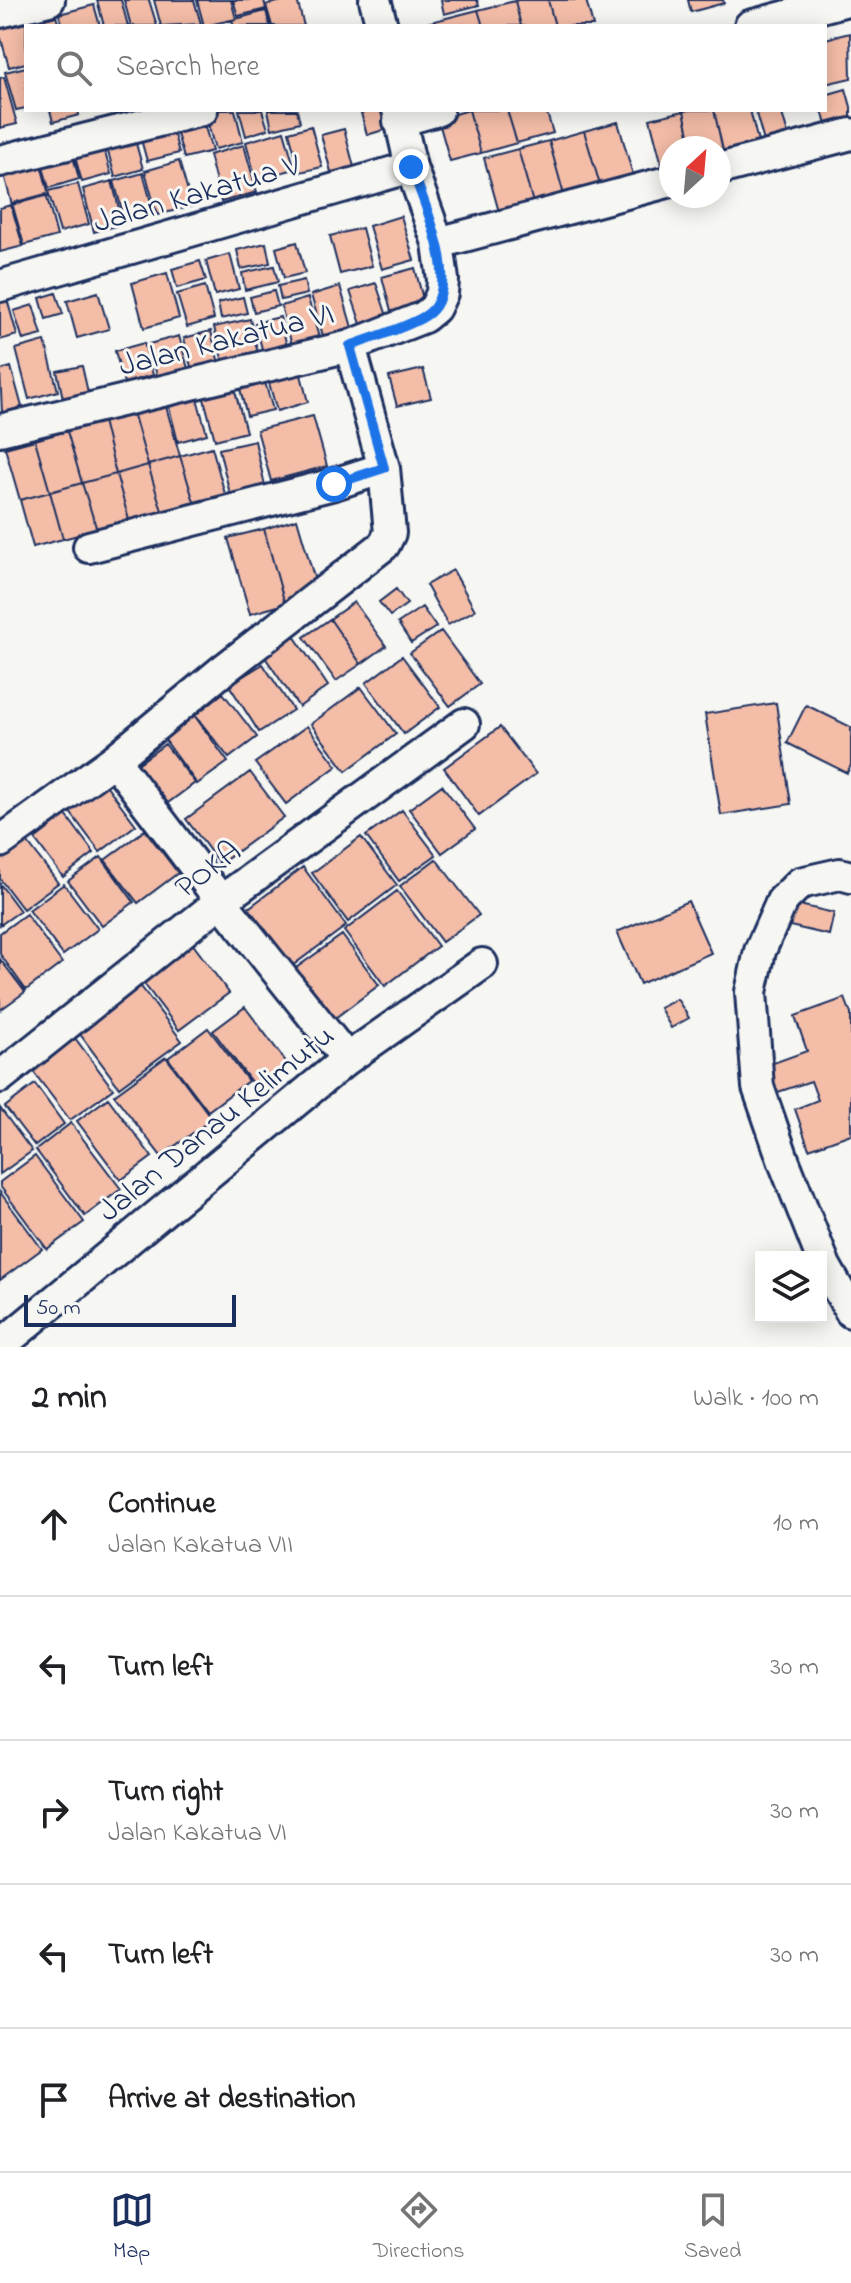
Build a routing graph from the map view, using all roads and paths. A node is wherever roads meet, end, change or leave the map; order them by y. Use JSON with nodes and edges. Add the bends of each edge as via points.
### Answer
{"nodes":[{"id":1,"x":49,"y":0,"type":"edge"},
{"id":2,"x":375,"y":0,"type":"edge"},
{"id":3,"x":847,"y":0,"type":"edge"},
{"id":4,"x":0,"y":12,"type":"edge"},
{"id":5,"x":381,"y":24,"type":"edge"},
{"id":6,"x":757,"y":24,"type":"edge"},
{"id":7,"x":194,"y":112,"type":"edge"},
{"id":8,"x":422,"y":112,"type":"edge"},
{"id":9,"x":398,"y":115,"type":"edge"},
{"id":10,"x":851,"y":134,"type":"edge"},
{"id":11,"x":0,"y":161,"type":"edge"},
{"id":12,"x":731,"y":166,"type":"edge"},
{"id":13,"x":411,"y":167,"type":"junction"},
{"id":14,"x":659,"y":184,"type":"edge"},
{"id":15,"x":438,"y":243,"type":"junction"},
{"id":16,"x":0,"y":286,"type":"edge"},
{"id":17,"x":350,"y":346,"type":"junction"},
{"id":18,"x":0,"y":430,"type":"edge"},
{"id":19,"x":384,"y":468,"type":"junction"},
{"id":20,"x":89,"y":547,"type":"dead end"},
{"id":21,"x":464,"y":724,"type":"dead end"},
{"id":22,"x":114,"y":760,"type":"junction"},
{"id":23,"x":0,"y":842,"type":"edge"},
{"id":24,"x":851,"y":877,"type":"edge"},
{"id":25,"x":221,"y":901,"type":"junction"},
{"id":26,"x":482,"y":964,"type":"dead end"},
{"id":27,"x":347,"y":1059,"type":"junction"},
{"id":28,"x":0,"y":1077,"type":"edge"},
{"id":29,"x":851,"y":1312,"type":"edge"},
{"id":30,"x":0,"y":1346,"type":"edge"}],
"edges":[{"from":1,"to":4,"type":"street"},
{"from":2,"to":5,"type":"street"},
{"from":3,"to":6,"type":"street"},
{"from":7,"to":11,"type":"street"},
{"from":8,"to":9,"type":"street"},
{"from":9,"to":13,"type":"street"},
{"from":10,"to":12,"type":"street"},
{"from":13,"to":15,"type":"street"},
{"from":13,"to":16,"type":"street","name":"Jalan Kakatua V"},
{"from":14,"to":15,"type":"street"},
{"from":15,"to":17,"type":"street","name":"Jalan Kakatua VI","via":[[443,280],[435,308]]},
{"from":17,"to":18,"type":"street","name":"Jalan Kakatua VI"},
{"from":17,"to":19,"type":"street"},
{"from":19,"to":20,"type":"street"},
{"from":19,"to":22,"type":"street","via":[[390,533],[384,545]]},
{"from":21,"to":25,"type":"street","name":"POKA"},
{"from":22,"to":23,"type":"street"},
{"from":22,"to":25,"type":"street"},
{"from":24,"to":29,"type":"street","via":[[840,874],[800,883],[782,901],[760,951],[751,992],[758,1087],[825,1266]]},
{"from":25,"to":27,"type":"street"},
{"from":25,"to":28,"type":"street","name":"POKA"},
{"from":26,"to":27,"type":"street","name":"Jalan Danau Kelimutu"},
{"from":27,"to":30,"type":"street","name":"Jalan Danau Kelimutu"}]}
